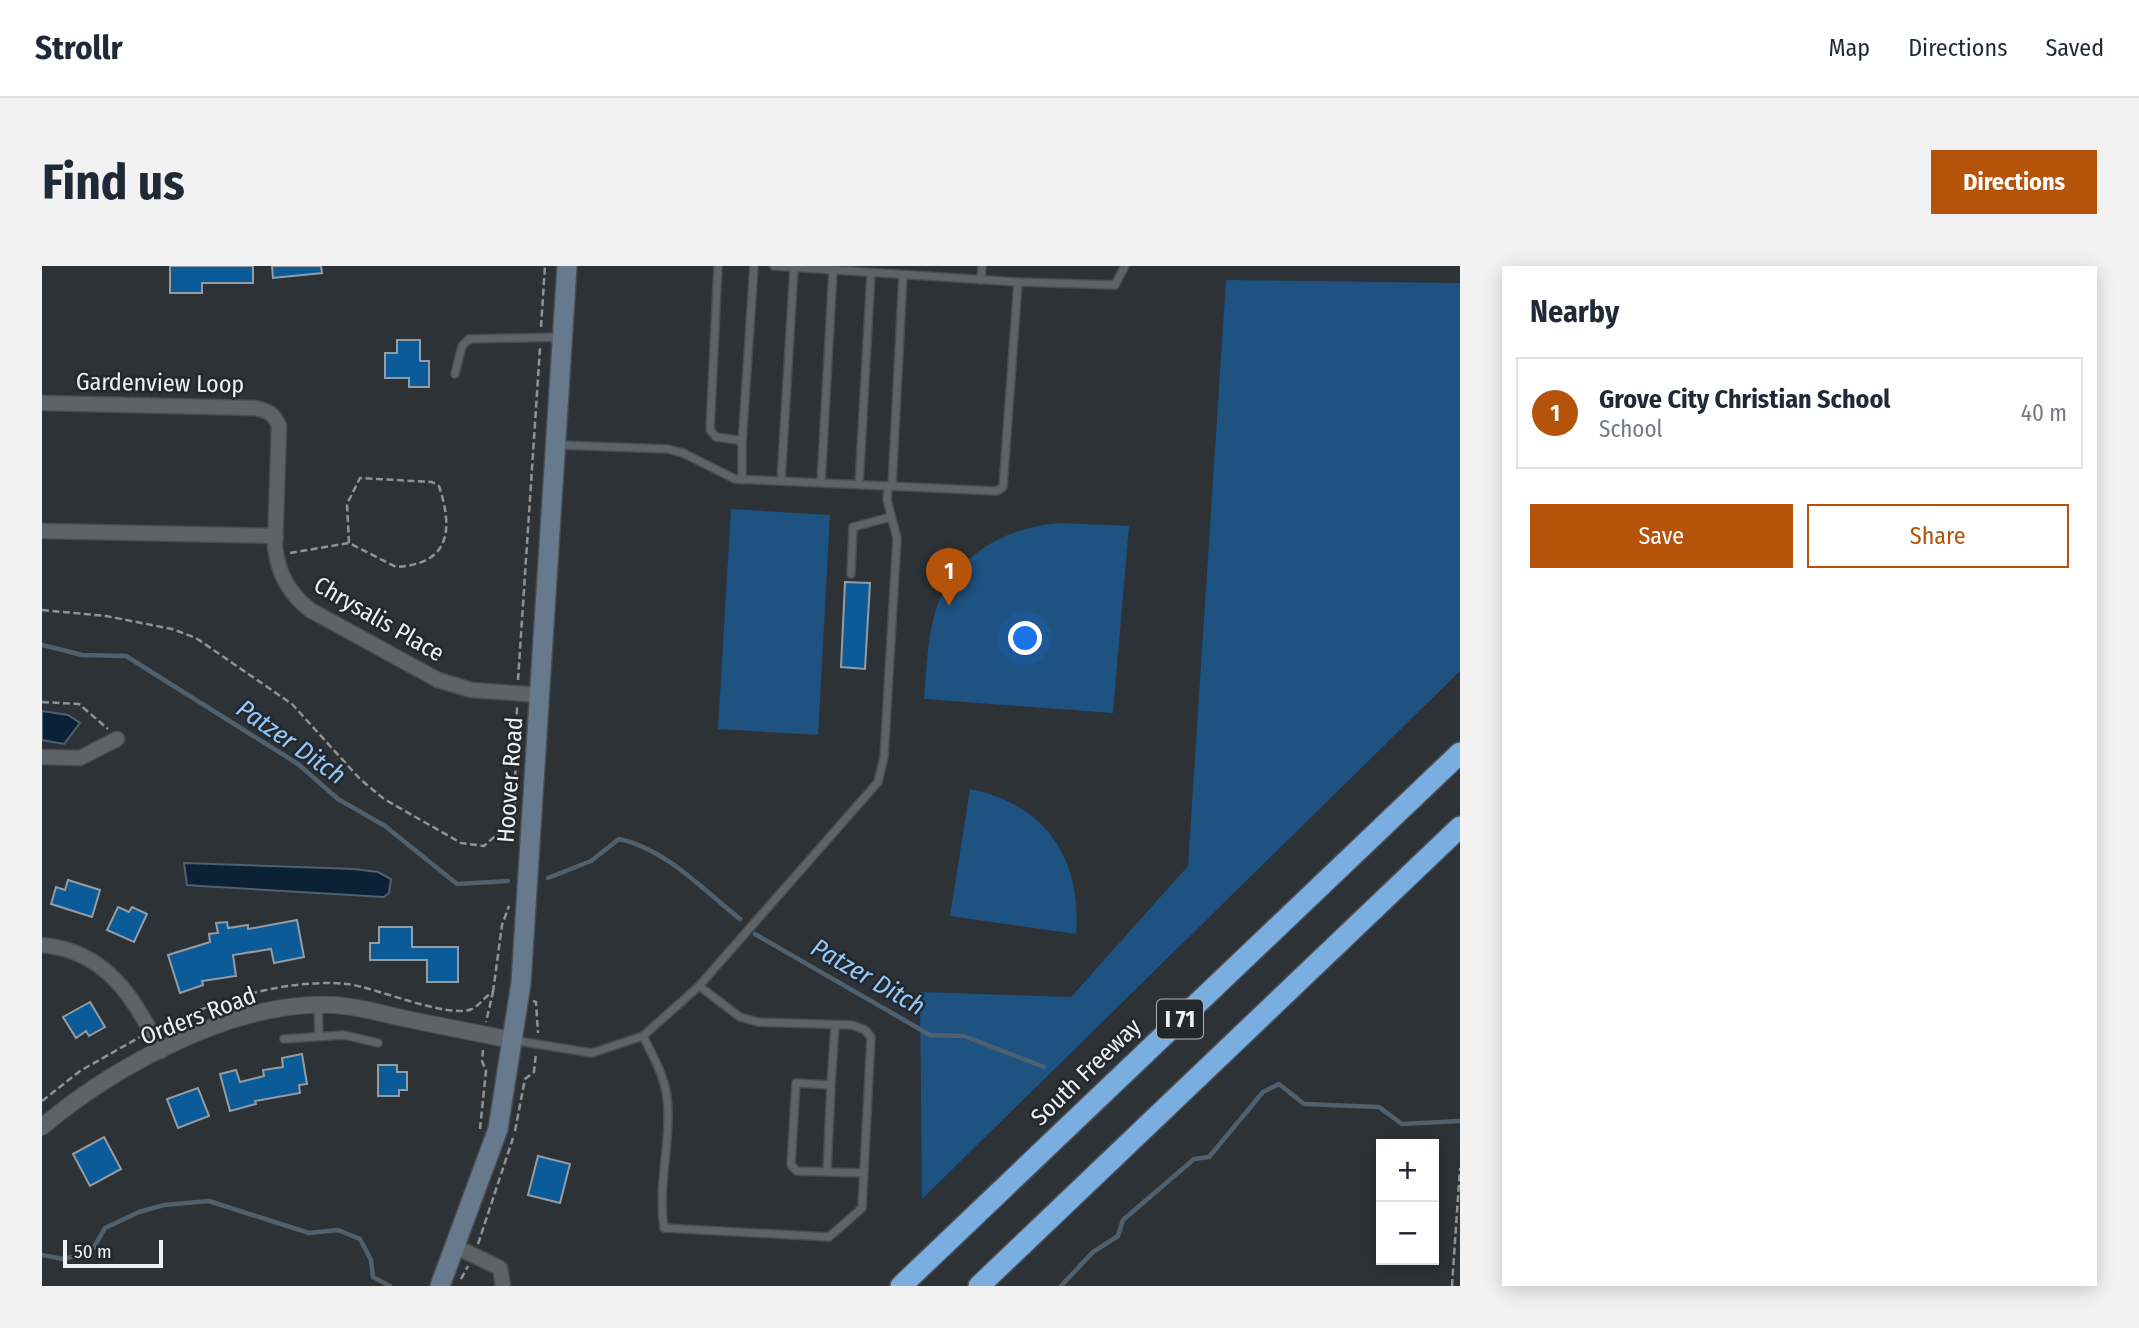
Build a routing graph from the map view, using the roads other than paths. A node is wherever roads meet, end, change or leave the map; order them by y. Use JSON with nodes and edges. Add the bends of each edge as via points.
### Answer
{"nodes":[{"id":1,"x":567,"y":266,"type":"edge"},
{"id":2,"x":718,"y":266,"type":"edge"},
{"id":3,"x":754,"y":266,"type":"edge"},
{"id":4,"x":774,"y":266,"type":"edge"},
{"id":5,"x":900,"y":266,"type":"edge"},
{"id":6,"x":939,"y":266,"type":"edge"},
{"id":7,"x":982,"y":266,"type":"edge"},
{"id":8,"x":1125,"y":266,"type":"edge"},
{"id":9,"x":794,"y":268,"type":"edge"},
{"id":10,"x":833,"y":271,"type":"junction"},
{"id":11,"x":869,"y":271,"type":"edge"},
{"id":12,"x":902,"y":275,"type":"junction"},
{"id":13,"x":939,"y":277,"type":"junction"},
{"id":14,"x":981,"y":280,"type":"junction"},
{"id":15,"x":1017,"y":282,"type":"junction"},
{"id":16,"x":563,"y":337,"type":"junction"},
{"id":17,"x":455,"y":374,"type":"dead end"},
{"id":18,"x":42,"y":403,"type":"edge"},
{"id":19,"x":275,"y":416,"type":"joint"},
{"id":20,"x":742,"y":444,"type":"junction"},
{"id":21,"x":556,"y":445,"type":"junction"},
{"id":22,"x":742,"y":480,"type":"junction"},
{"id":23,"x":781,"y":481,"type":"junction"},
{"id":24,"x":821,"y":483,"type":"junction"},
{"id":25,"x":859,"y":485,"type":"junction"},
{"id":26,"x":890,"y":486,"type":"junction"},
{"id":27,"x":891,"y":517,"type":"junction"},
{"id":28,"x":42,"y":531,"type":"edge"},
{"id":29,"x":276,"y":536,"type":"junction"},
{"id":30,"x":851,"y":574,"type":"dead end"},
{"id":31,"x":541,"y":695,"type":"junction"},
{"id":32,"x":117,"y":739,"type":"road end"},
{"id":33,"x":1460,"y":753,"type":"edge"},
{"id":34,"x":42,"y":757,"type":"edge"},
{"id":35,"x":1460,"y":827,"type":"edge"},
{"id":36,"x":42,"y":945,"type":"edge"},
{"id":37,"x":699,"y":986,"type":"junction"},
{"id":38,"x":318,"y":1005,"type":"junction"},
{"id":39,"x":835,"y":1025,"type":"junction"},
{"id":40,"x":320,"y":1034,"type":"junction"},
{"id":41,"x":643,"y":1036,"type":"junction"},
{"id":42,"x":284,"y":1039,"type":"dead end"},
{"id":43,"x":512,"y":1040,"type":"junction"},
{"id":44,"x":378,"y":1043,"type":"dead end"},
{"id":45,"x":161,"y":1051,"type":"junction"},
{"id":46,"x":831,"y":1085,"type":"junction"},
{"id":47,"x":42,"y":1128,"type":"edge"},
{"id":48,"x":827,"y":1172,"type":"junction"},
{"id":49,"x":863,"y":1173,"type":"junction"},
{"id":50,"x":456,"y":1247,"type":"junction"},
{"id":51,"x":440,"y":1286,"type":"edge"},
{"id":52,"x":503,"y":1286,"type":"edge"},
{"id":53,"x":901,"y":1286,"type":"edge"},
{"id":54,"x":979,"y":1286,"type":"edge"}],
"edges":[{"from":1,"to":16,"type":"main road","name":"Hoover Road"},
{"from":2,"to":20,"type":"lane","via":[[710,430],[716,437]]},
{"from":3,"to":20,"type":"lane"},
{"from":4,"to":9,"type":"lane"},
{"from":5,"to":12,"type":"lane"},
{"from":6,"to":13,"type":"lane"},
{"from":7,"to":14,"type":"lane"},
{"from":8,"to":15,"type":"lane","via":[[1115,285]]},
{"from":9,"to":10,"type":"lane"},
{"from":9,"to":23,"type":"lane"},
{"from":10,"to":11,"type":"lane"},
{"from":10,"to":24,"type":"lane"},
{"from":11,"to":12,"type":"lane"},
{"from":11,"to":25,"type":"lane"},
{"from":12,"to":13,"type":"lane"},
{"from":12,"to":26,"type":"lane"},
{"from":13,"to":14,"type":"lane"},
{"from":14,"to":15,"type":"lane"},
{"from":15,"to":26,"type":"lane","via":[[1003,487],[998,491]]},
{"from":16,"to":17,"type":"lane","via":[[468,339]]},
{"from":16,"to":21,"type":"main road","name":"Hoover Road"},
{"from":18,"to":19,"type":"street","name":"Gardenview Loop","via":[[255,408]]},
{"from":19,"to":29,"type":"street","name":"Chrysalis Place","via":[[279,438]]},
{"from":20,"to":22,"type":"lane"},
{"from":21,"to":22,"type":"lane","via":[[668,449]]},
{"from":21,"to":31,"type":"main road","name":"Hoover Road"},
{"from":22,"to":23,"type":"lane"},
{"from":23,"to":24,"type":"lane"},
{"from":24,"to":25,"type":"lane"},
{"from":25,"to":26,"type":"lane"},
{"from":26,"to":27,"type":"lane"},
{"from":27,"to":30,"type":"lane","via":[[853,527]]},
{"from":27,"to":37,"type":"lane","via":[[897,538],[884,757],[878,782]]},
{"from":28,"to":29,"type":"street"},
{"from":29,"to":31,"type":"street","name":"Chrysalis Place","via":[[285,583],[310,610],[438,680],[471,690]]},
{"from":31,"to":43,"type":"main road","name":"Hoover Road","via":[[521,983]]},
{"from":32,"to":34,"type":"street","via":[[80,758]]},
{"from":33,"to":53,"type":"highway","name":"South Freeway","number":"I 71"},
{"from":35,"to":54,"type":"highway","number":"I 71"},
{"from":36,"to":45,"type":"street","via":[[80,954],[114,975]]},
{"from":37,"to":39,"type":"lane","via":[[740,1017]]},
{"from":37,"to":41,"type":"lane"},
{"from":38,"to":40,"type":"lane"},
{"from":38,"to":43,"type":"street","name":"Orders Road"},
{"from":38,"to":45,"type":"street","name":"Orders Road","via":[[233,1022]]},
{"from":39,"to":46,"type":"lane"},
{"from":39,"to":49,"type":"lane","via":[[864,1030],[871,1037]]},
{"from":40,"to":42,"type":"lane"},
{"from":40,"to":44,"type":"lane"},
{"from":41,"to":43,"type":"lane","via":[[592,1053]]},
{"from":41,"to":49,"type":"lane","via":[[663,1077],[667,1099],[664,1228],[829,1237],[862,1208]]},
{"from":43,"to":50,"type":"main road","name":"Hoover Road","via":[[498,1129]]},
{"from":45,"to":47,"type":"street","name":"Orders Road","via":[[79,1098]]},
{"from":46,"to":48,"type":"lane"},
{"from":46,"to":48,"type":"lane","via":[[796,1083],[791,1165],[797,1171]]},
{"from":48,"to":49,"type":"lane"},
{"from":50,"to":51,"type":"main road","name":"Hoover Road"},
{"from":50,"to":52,"type":"street","via":[[500,1268]]}]}
